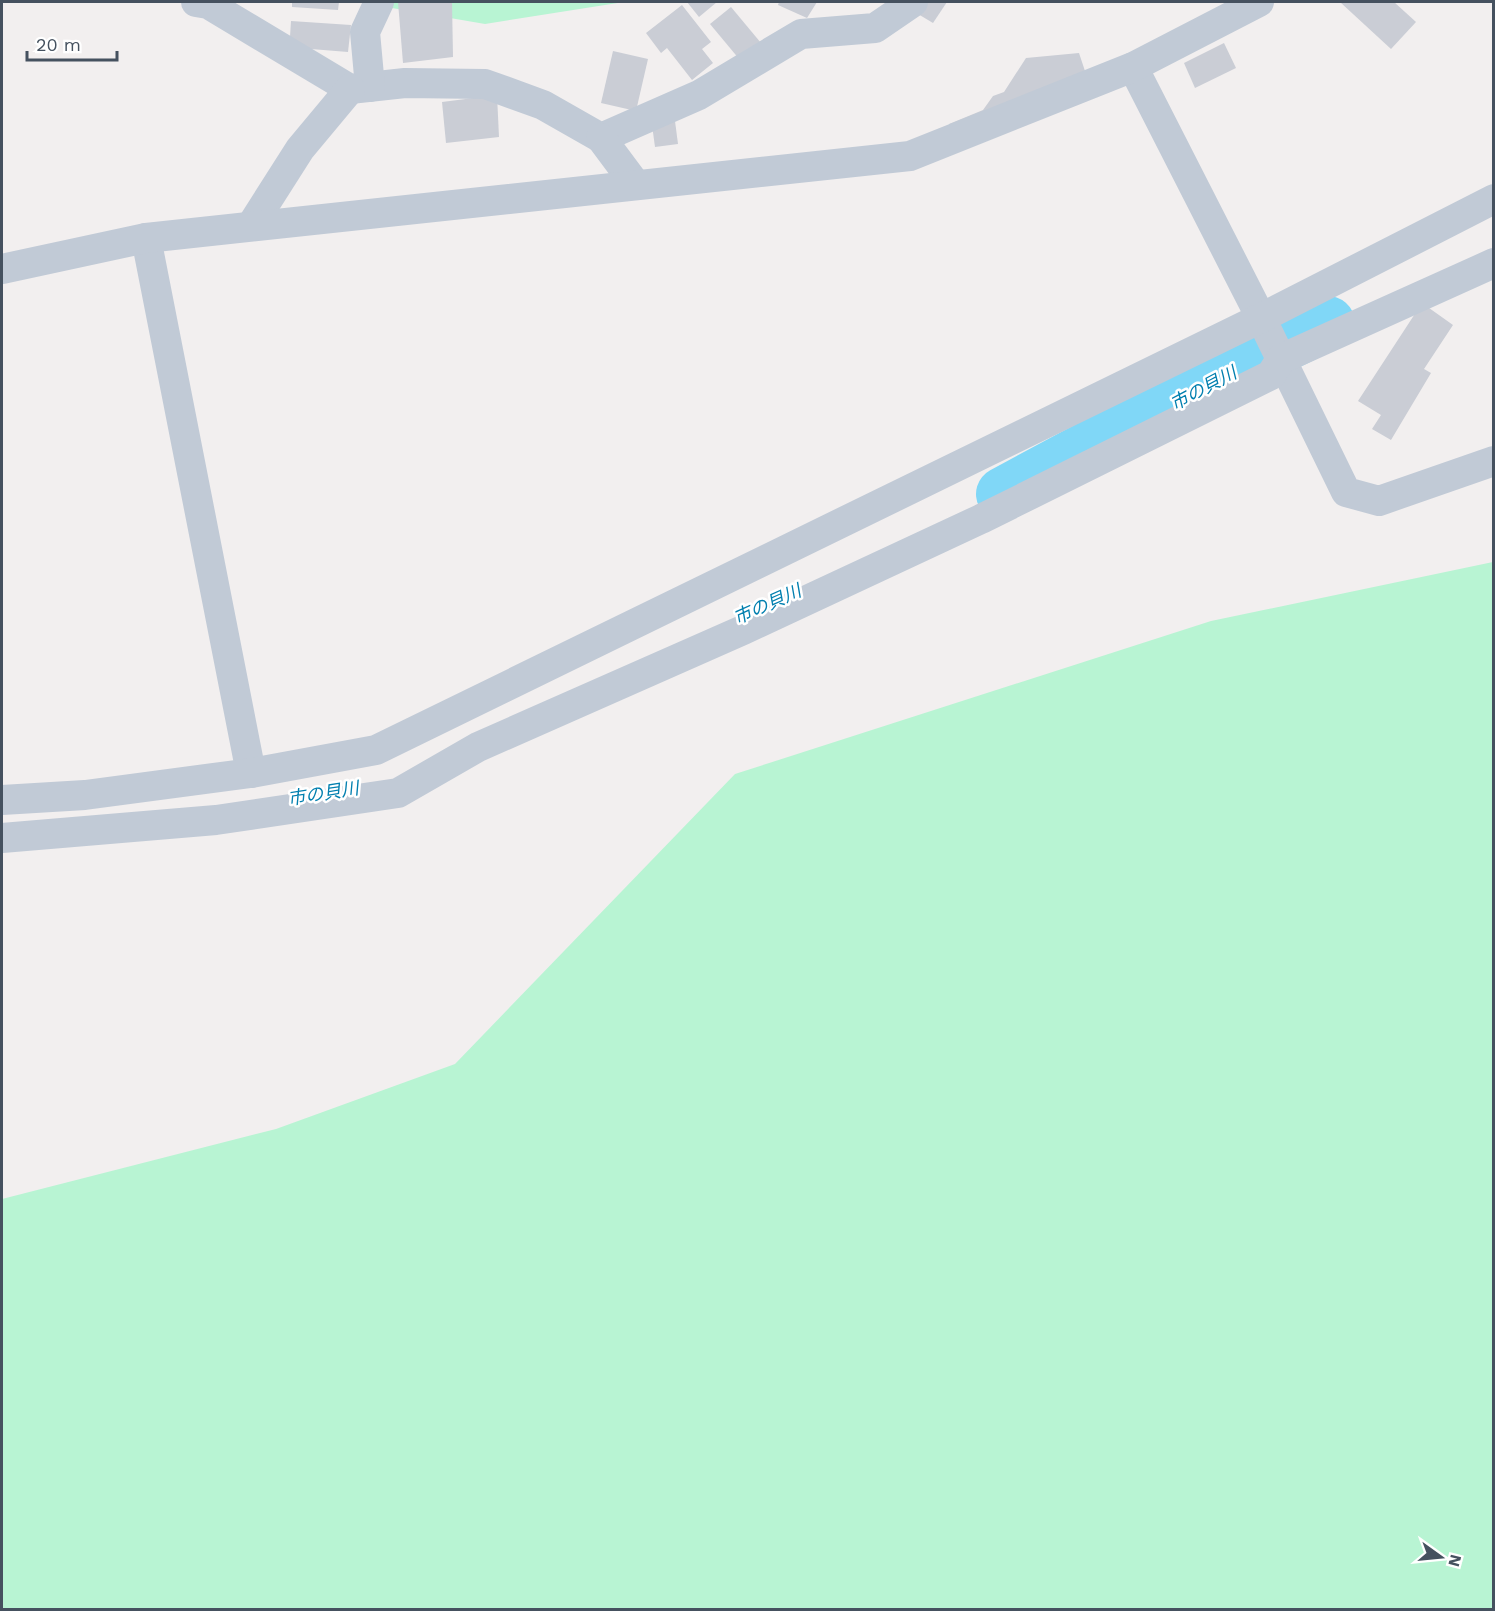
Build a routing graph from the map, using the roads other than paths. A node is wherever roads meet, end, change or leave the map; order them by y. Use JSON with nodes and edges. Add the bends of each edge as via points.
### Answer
{"nodes":[{"id":1,"x":205,"y":2,"type":"edge"},
{"id":2,"x":379,"y":2,"type":"edge"},
{"id":3,"x":913,"y":2,"type":"edge"},
{"id":4,"x":1258,"y":2,"type":"edge"},
{"id":5,"x":864,"y":7,"type":"dead end"},
{"id":6,"x":801,"y":34,"type":"junction"},
{"id":7,"x":1133,"y":67,"type":"junction"},
{"id":8,"x":360,"y":88,"type":"junction"},
{"id":9,"x":602,"y":138,"type":"junction"},
{"id":10,"x":636,"y":185,"type":"junction"},
{"id":11,"x":1494,"y":199,"type":"edge"},
{"id":12,"x":251,"y":226,"type":"junction"},
{"id":13,"x":146,"y":237,"type":"junction"},
{"id":14,"x":1494,"y":263,"type":"edge"},
{"id":15,"x":2,"y":269,"type":"edge"},
{"id":16,"x":1261,"y":318,"type":"junction"},
{"id":17,"x":1281,"y":359,"type":"junction"},
{"id":18,"x":1494,"y":461,"type":"edge"},
{"id":19,"x":251,"y":773,"type":"junction"},
{"id":20,"x":2,"y":800,"type":"edge"},
{"id":21,"x":2,"y":838,"type":"edge"}],
"edges":[{"from":1,"to":8,"type":"street"},
{"from":2,"to":8,"type":"street","via":[[365,32]]},
{"from":3,"to":6,"type":"street","via":[[874,28]]},
{"from":4,"to":7,"type":"street"},
{"from":5,"to":6,"type":"street","via":[[834,15]]},
{"from":6,"to":9,"type":"street","via":[[699,94]]},
{"from":7,"to":10,"type":"street","via":[[910,156]]},
{"from":7,"to":16,"type":"street"},
{"from":8,"to":9,"type":"street","via":[[405,83],[485,84],[543,105]]},
{"from":8,"to":12,"type":"street","via":[[300,149]]},
{"from":9,"to":10,"type":"street"},
{"from":10,"to":12,"type":"street"},
{"from":11,"to":16,"type":"street"},
{"from":12,"to":13,"type":"street"},
{"from":13,"to":15,"type":"street"},
{"from":13,"to":19,"type":"street"},
{"from":14,"to":17,"type":"street"},
{"from":16,"to":17,"type":"street"},
{"from":16,"to":19,"type":"street","via":[[376,750]]},
{"from":17,"to":18,"type":"street","via":[[1346,492],[1379,501]]},
{"from":17,"to":21,"type":"street","via":[[1271,375],[981,519],[478,747],[398,793],[216,820]]},
{"from":19,"to":20,"type":"street","via":[[85,795]]}]}
